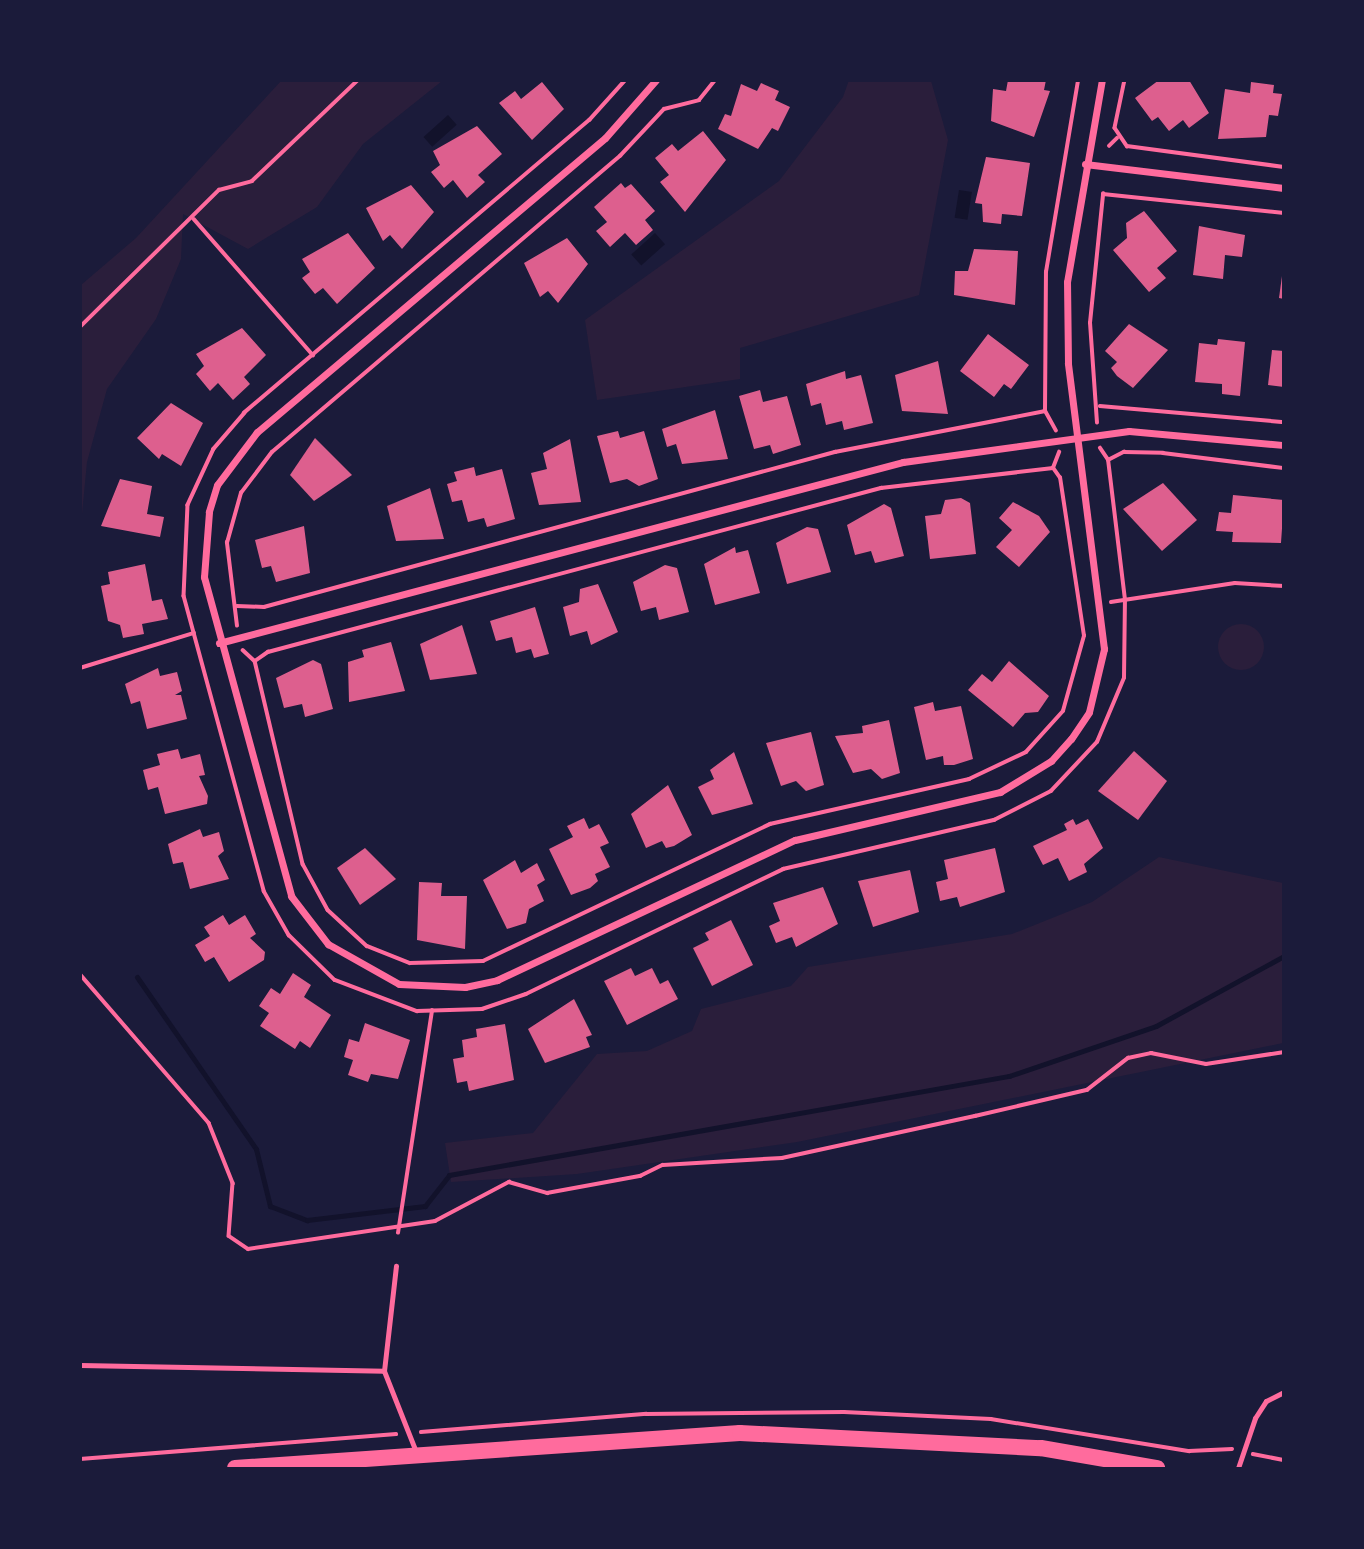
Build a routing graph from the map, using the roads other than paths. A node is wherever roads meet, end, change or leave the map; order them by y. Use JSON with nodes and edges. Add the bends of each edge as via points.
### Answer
{"nodes":[{"id":1,"x":656,"y":80,"type":"edge"},
{"id":2,"x":1102,"y":80,"type":"edge"},
{"id":3,"x":1086,"y":164,"type":"junction"},
{"id":4,"x":1283,"y":188,"type":"edge"},
{"id":5,"x":1075,"y":436,"type":"junction"},
{"id":6,"x":1283,"y":445,"type":"edge"},
{"id":7,"x":219,"y":643,"type":"junction"},
{"id":8,"x":396,"y":1266,"type":"dead end"},
{"id":9,"x":80,"y":1365,"type":"edge"},
{"id":10,"x":384,"y":1371,"type":"junction"},
{"id":11,"x":1283,"y":1392,"type":"edge"},
{"id":12,"x":417,"y":1454,"type":"junction"},
{"id":13,"x":235,"y":1468,"type":"edge"},
{"id":14,"x":1157,"y":1468,"type":"edge"},
{"id":15,"x":1238,"y":1468,"type":"edge"}],
"edges":[{"from":1,"to":7,"type":"street","via":[[605,138],[257,432],[233,460],[217,485],[203,541]]},
{"from":2,"to":3,"type":"street"},
{"from":3,"to":4,"type":"street"},
{"from":3,"to":5,"type":"street","via":[[1067,282]]},
{"from":5,"to":6,"type":"street","via":[[1164,430]]},
{"from":5,"to":7,"type":"street","via":[[855,471]]},
{"from":5,"to":7,"type":"street","via":[[1104,649],[1089,712],[1051,761],[1026,779],[970,801],[795,840],[523,970],[454,988],[399,984],[347,958],[308,923],[279,864]]},
{"from":8,"to":10,"type":"lane"},
{"from":9,"to":10,"type":"lane"},
{"from":10,"to":12,"type":"lane"},
{"from":11,"to":15,"type":"lane","via":[[1266,1401],[1255,1418]]},
{"from":12,"to":13,"type":"main road"},
{"from":12,"to":14,"type":"main road","via":[[740,1433],[857,1435],[1041,1448]]}]}
